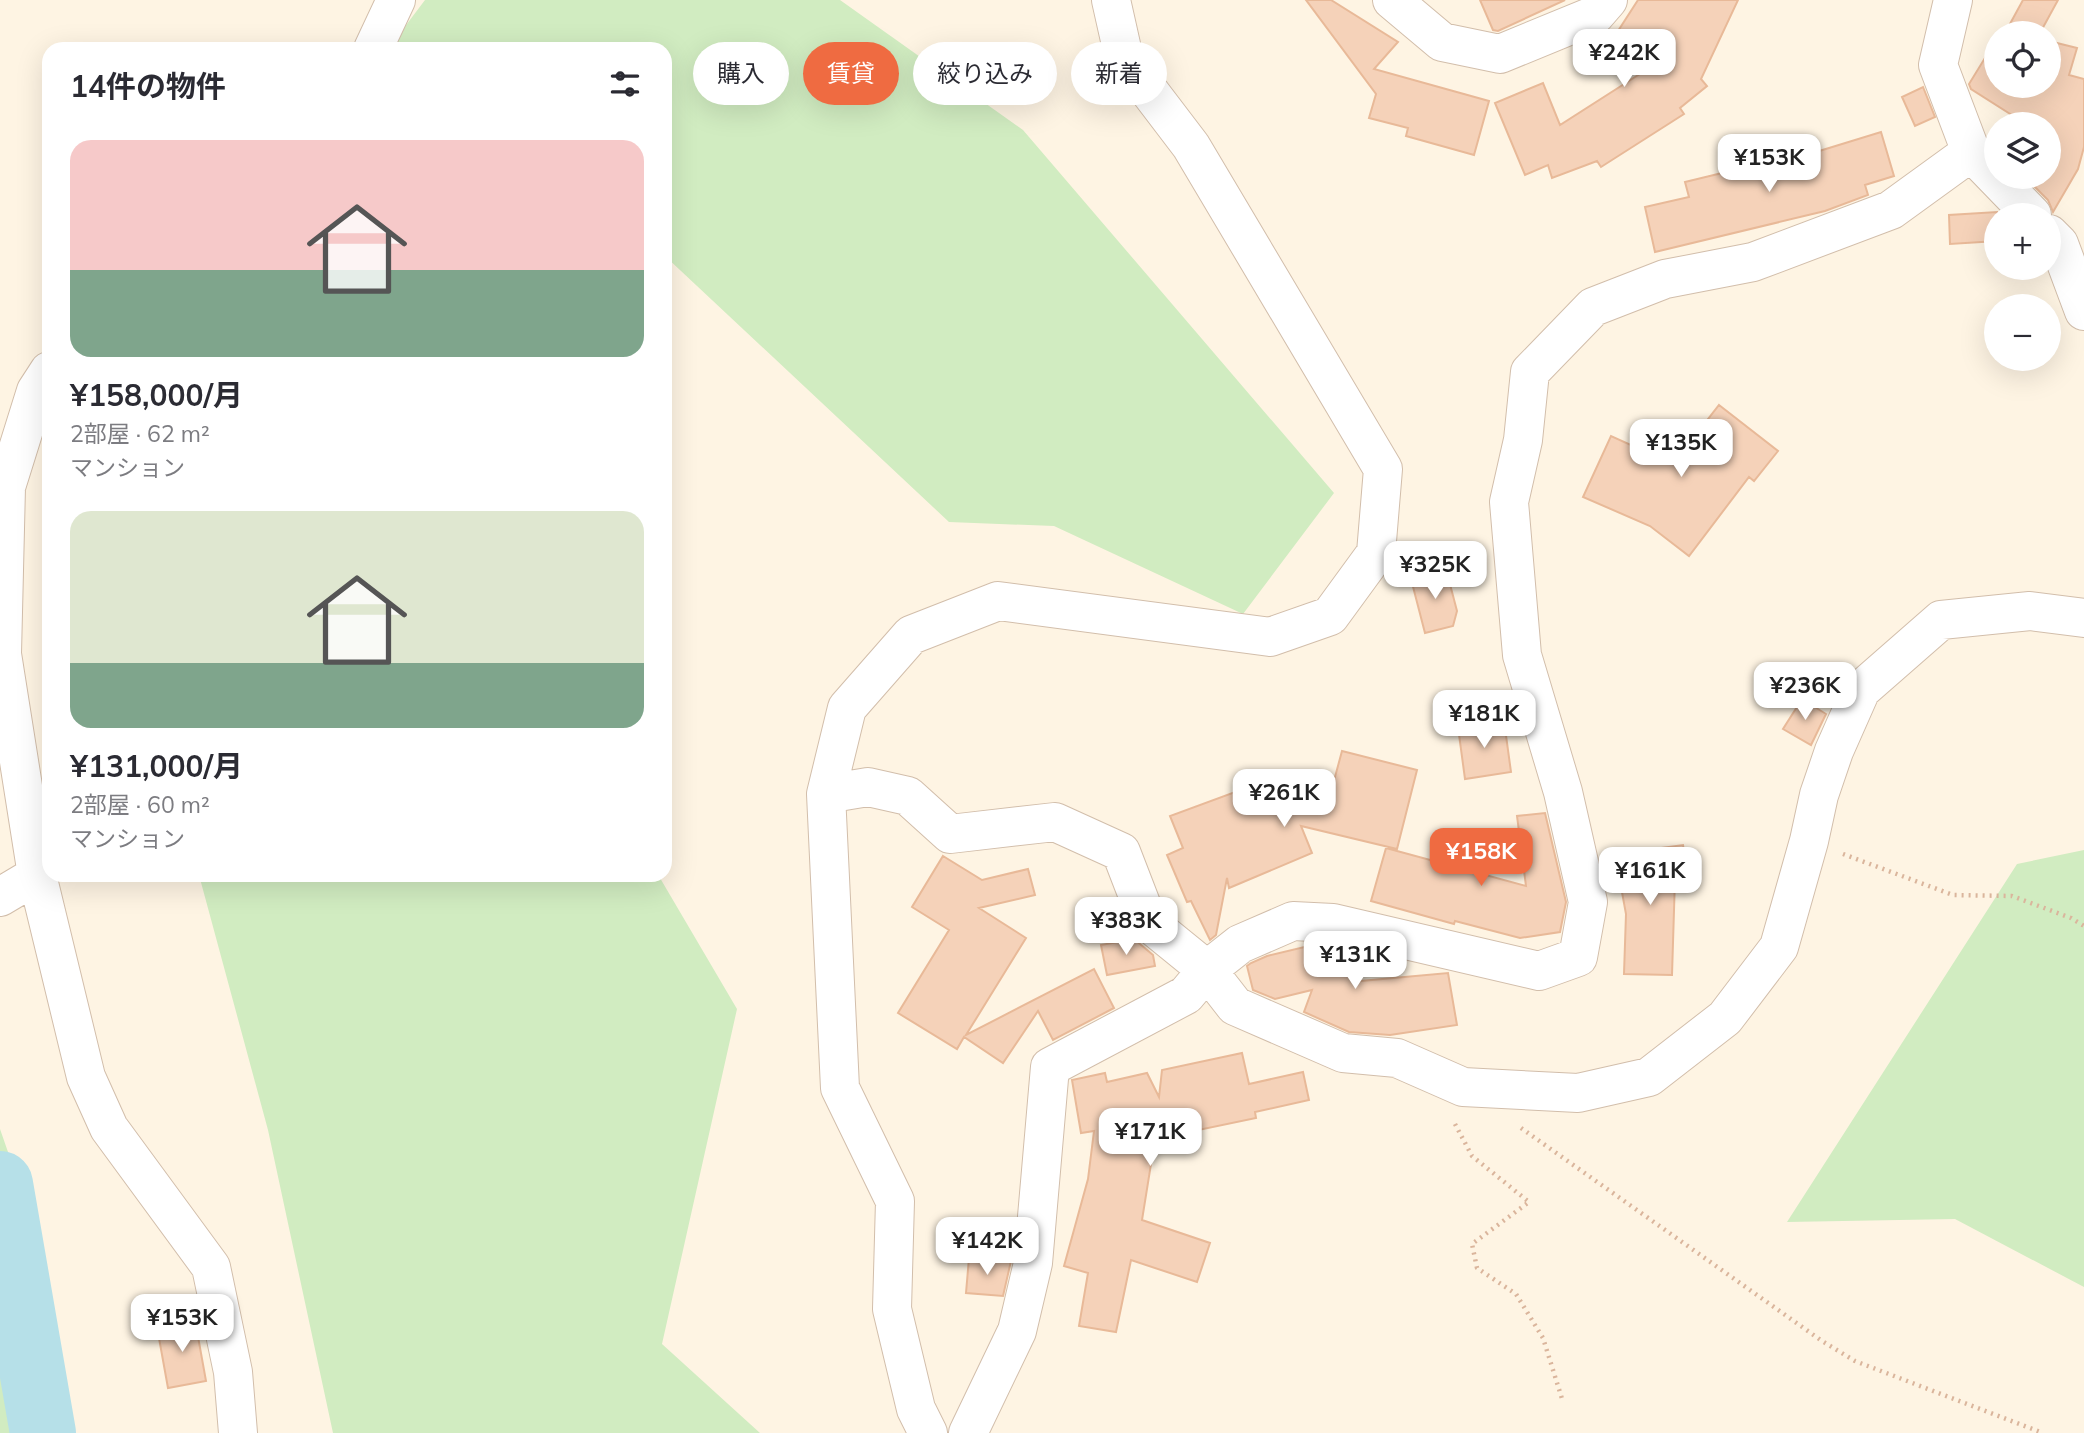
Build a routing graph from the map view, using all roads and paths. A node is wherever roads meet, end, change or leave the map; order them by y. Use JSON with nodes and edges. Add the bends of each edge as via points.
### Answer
{"nodes":[{"id":1,"x":396,"y":0,"type":"edge"},
{"id":2,"x":1111,"y":0,"type":"edge"},
{"id":3,"x":1392,"y":0,"type":"edge"},
{"id":4,"x":1608,"y":0,"type":"edge"},
{"id":5,"x":1953,"y":0,"type":"edge"},
{"id":6,"x":376,"y":42,"type":"edge"},
{"id":7,"x":1971,"y":152,"type":"junction"},
{"id":8,"x":2020,"y":203,"type":"edge"},
{"id":9,"x":2061,"y":246,"type":"edge"},
{"id":10,"x":2076,"y":265,"type":"edge"},
{"id":11,"x":2084,"y":311,"type":"edge"},
{"id":12,"x":42,"y":382,"type":"edge"},
{"id":13,"x":2084,"y":618,"type":"edge"},
{"id":14,"x":826,"y":794,"type":"junction"},
{"id":15,"x":1809,"y":841,"type":"junction"},
{"id":16,"x":37,"y":875,"type":"junction"},
{"id":17,"x":0,"y":897,"type":"edge"},
{"id":18,"x":2084,"y":926,"type":"edge"},
{"id":19,"x":1208,"y":970,"type":"junction"},
{"id":20,"x":1440,"y":1077,"type":"junction"},
{"id":21,"x":1520,"y":1127,"type":"dead end"},
{"id":22,"x":1563,"y":1402,"type":"dead end"},
{"id":23,"x":238,"y":1433,"type":"edge"},
{"id":24,"x":928,"y":1433,"type":"edge"},
{"id":25,"x":968,"y":1433,"type":"edge"},
{"id":26,"x":2043,"y":1433,"type":"edge"}],
"edges":[{"from":1,"to":6,"type":"street"},
{"from":2,"to":14,"type":"street","via":[[1124,58],[1191,146],[1382,469],[1376,553],[1329,616],[1270,637],[998,601],[911,635],[847,708]]},
{"from":3,"to":4,"type":"street","via":[[1442,42],[1500,54],[1595,15]]},
{"from":5,"to":7,"type":"street","via":[[1938,65]]},
{"from":7,"to":8,"type":"street"},
{"from":7,"to":19,"type":"street","via":[[1891,209],[1753,262],[1665,279],[1593,307],[1530,372],[1510,502],[1522,655],[1563,792],[1588,902],[1577,957],[1539,971],[1333,923],[1293,921],[1240,944]]},
{"from":9,"to":10,"type":"street"},
{"from":10,"to":11,"type":"street"},
{"from":12,"to":16,"type":"street","via":[[6,487],[2,654]]},
{"from":13,"to":15,"type":"street","via":[[2031,611],[1941,620],[1861,690],[1833,751]]},
{"from":14,"to":19,"type":"street","via":[[868,787],[908,796],[950,834],[1055,822],[1121,852],[1148,922]]},
{"from":14,"to":24,"type":"street","via":[[840,1088],[895,1200],[892,1309],[916,1409]]},
{"from":15,"to":18,"type":"path","via":[[1953,895],[2012,896]]},
{"from":15,"to":20,"type":"street","via":[[1779,947],[1725,1018],[1649,1077],[1578,1093],[1464,1087]]},
{"from":16,"to":17,"type":"street"},
{"from":16,"to":23,"type":"street","via":[[86,1077],[109,1128],[211,1267],[233,1372]]},
{"from":19,"to":20,"type":"street","via":[[1235,1006],[1343,1054],[1397,1058]]},
{"from":19,"to":25,"type":"street","via":[[1186,995],[1050,1067],[1034,1263],[1017,1331]]},
{"from":20,"to":22,"type":"path","via":[[1448,1112],[1472,1156],[1529,1202],[1472,1244],[1477,1268],[1516,1294],[1543,1338]]},
{"from":21,"to":26,"type":"path","via":[[1855,1361]]}]}
